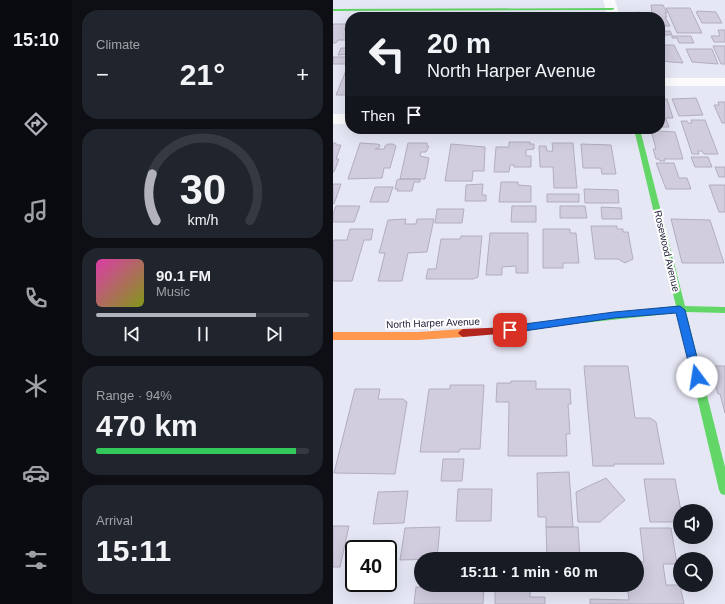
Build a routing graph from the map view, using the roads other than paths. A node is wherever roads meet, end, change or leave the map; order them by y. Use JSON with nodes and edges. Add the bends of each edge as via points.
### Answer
{"nodes":[{"id":1,"x":612,"y":9,"type":"edge"},
{"id":2,"x":333,"y":10,"type":"edge"},
{"id":3,"x":665,"y":82,"type":"edge"},
{"id":4,"x":725,"y":82,"type":"edge"},
{"id":5,"x":333,"y":119,"type":"edge"},
{"id":6,"x":345,"y":119,"type":"edge"},
{"id":7,"x":638,"y":134,"type":"edge"},
{"id":8,"x":680,"y":310,"type":"junction"},
{"id":9,"x":725,"y":310,"type":"edge"},
{"id":10,"x":333,"y":336,"type":"edge"},
{"id":11,"x":725,"y":490,"type":"edge"}],
"edges":[{"from":1,"to":2,"type":"street"},
{"from":3,"to":4,"type":"street"},
{"from":5,"to":6,"type":"street"},
{"from":7,"to":8,"type":"street","name":"Rosewood Avenue"},
{"from":8,"to":9,"type":"street","name":"North Harper Avenue"},
{"from":8,"to":10,"type":"street","name":"North Harper Avenue","via":[[614,315],[510,330],[417,336]]},
{"from":8,"to":11,"type":"street","name":"Rosewood Avenue"}]}
